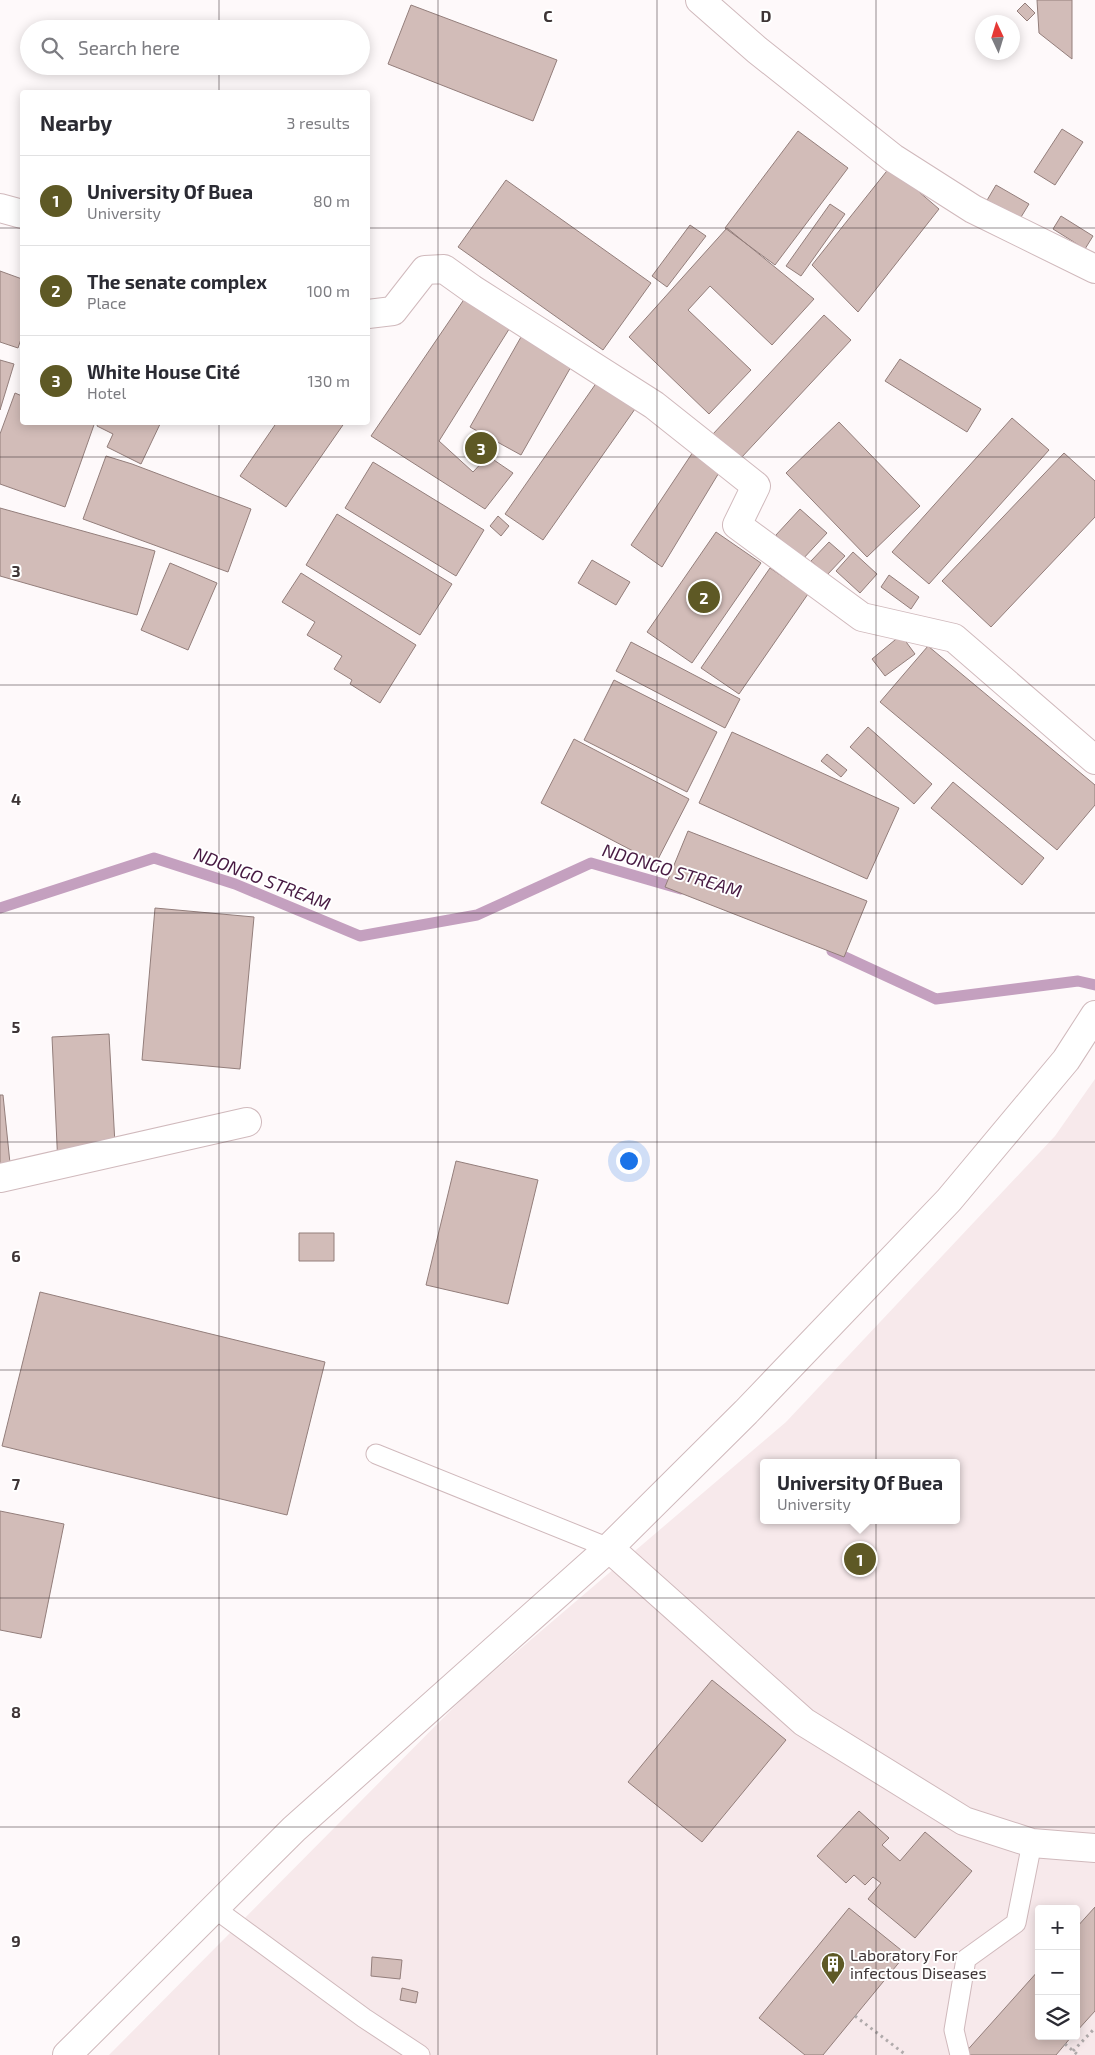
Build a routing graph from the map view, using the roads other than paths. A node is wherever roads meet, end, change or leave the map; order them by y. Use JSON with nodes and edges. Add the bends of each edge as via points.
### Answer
{"nodes":[{"id":1,"x":700,"y":0,"type":"edge"},
{"id":2,"x":0,"y":208,"type":"edge"},
{"id":3,"x":20,"y":213,"type":"edge"},
{"id":4,"x":1095,"y":269,"type":"edge"},
{"id":5,"x":370,"y":314,"type":"edge"},
{"id":6,"x":1095,"y":760,"type":"edge"},
{"id":7,"x":1095,"y":1015,"type":"edge"},
{"id":8,"x":247,"y":1122,"type":"dead end"},
{"id":9,"x":0,"y":1178,"type":"edge"},
{"id":10,"x":376,"y":1454,"type":"dead end"},
{"id":11,"x":609,"y":1548,"type":"junction"},
{"id":12,"x":1032,"y":1843,"type":"junction"},
{"id":13,"x":1095,"y":1848,"type":"edge"},
{"id":14,"x":214,"y":1908,"type":"junction"},
{"id":15,"x":67,"y":2055,"type":"edge"},
{"id":16,"x":420,"y":2055,"type":"edge"},
{"id":17,"x":960,"y":2055,"type":"edge"}],
"edges":[{"from":1,"to":4,"type":"street","via":[[757,50],[893,158],[973,209]]},
{"from":2,"to":3,"type":"street"},
{"from":5,"to":6,"type":"street","via":[[393,311],[425,270],[444,269],[654,405],[756,486],[737,525],[862,616],[954,638]]},
{"from":7,"to":11,"type":"street","via":[[1066,1060],[949,1200],[746,1412]]},
{"from":8,"to":9,"type":"street"},
{"from":10,"to":11,"type":"lane"},
{"from":11,"to":12,"type":"street","via":[[804,1722],[964,1822]]},
{"from":11,"to":14,"type":"street","via":[[294,1828]]},
{"from":12,"to":13,"type":"street"},
{"from":12,"to":17,"type":"lane","via":[[1016,1924],[966,1959],[954,2030]]},
{"from":14,"to":15,"type":"street"},
{"from":14,"to":16,"type":"lane"}]}
